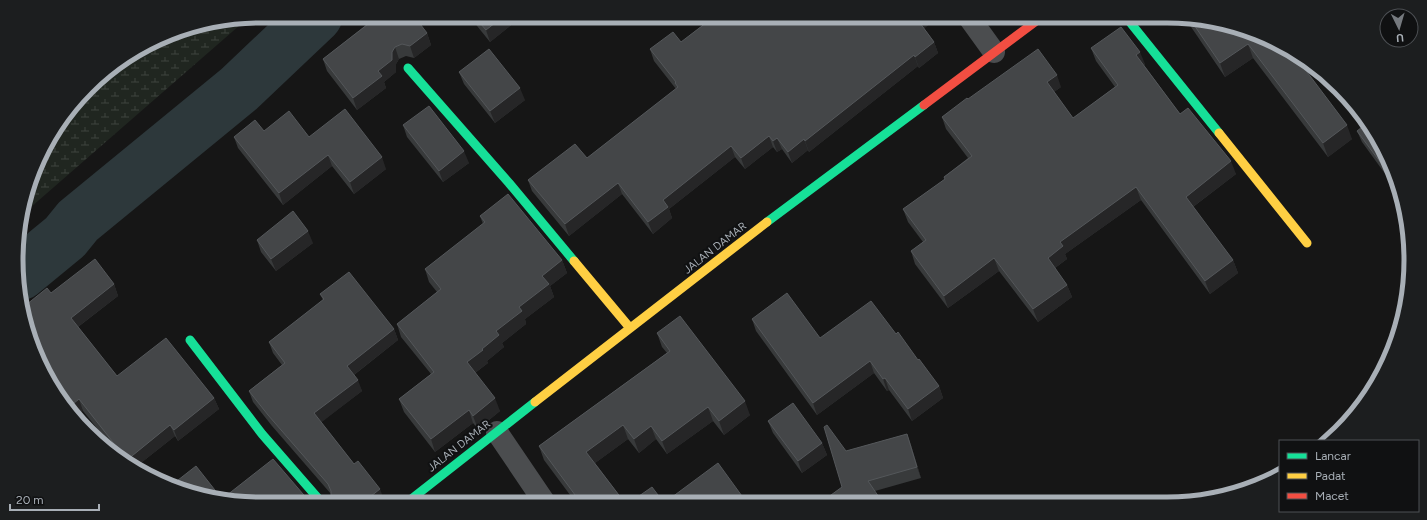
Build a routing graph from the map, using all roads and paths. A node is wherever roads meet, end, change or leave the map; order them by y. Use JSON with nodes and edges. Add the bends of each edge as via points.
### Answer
{"nodes":[{"id":1,"x":973,"y":23,"type":"edge"},
{"id":2,"x":1034,"y":23,"type":"edge"},
{"id":3,"x":1131,"y":23,"type":"edge"},
{"id":4,"x":994,"y":52,"type":"junction"},
{"id":5,"x":408,"y":68,"type":"dead end"},
{"id":6,"x":1308,"y":243,"type":"dead end"},
{"id":7,"x":630,"y":328,"type":"junction"},
{"id":8,"x":190,"y":340,"type":"dead end"},
{"id":9,"x":497,"y":432,"type":"junction"},
{"id":10,"x":317,"y":497,"type":"edge"},
{"id":11,"x":414,"y":497,"type":"edge"},
{"id":12,"x":541,"y":497,"type":"edge"}],
"edges":[{"from":1,"to":4,"type":"street"},
{"from":2,"to":4,"type":"street","name":"JALAN DAMAR"},
{"from":3,"to":6,"type":"street"},
{"from":4,"to":7,"type":"street","name":"JALAN DAMAR","via":[[777,214]]},
{"from":5,"to":7,"type":"street","via":[[509,183]]},
{"from":7,"to":9,"type":"street","name":"JALAN DAMAR"},
{"from":8,"to":10,"type":"street","via":[[262,434]]},
{"from":9,"to":11,"type":"street","name":"JALAN DAMAR"},
{"from":9,"to":12,"type":"street"}]}
